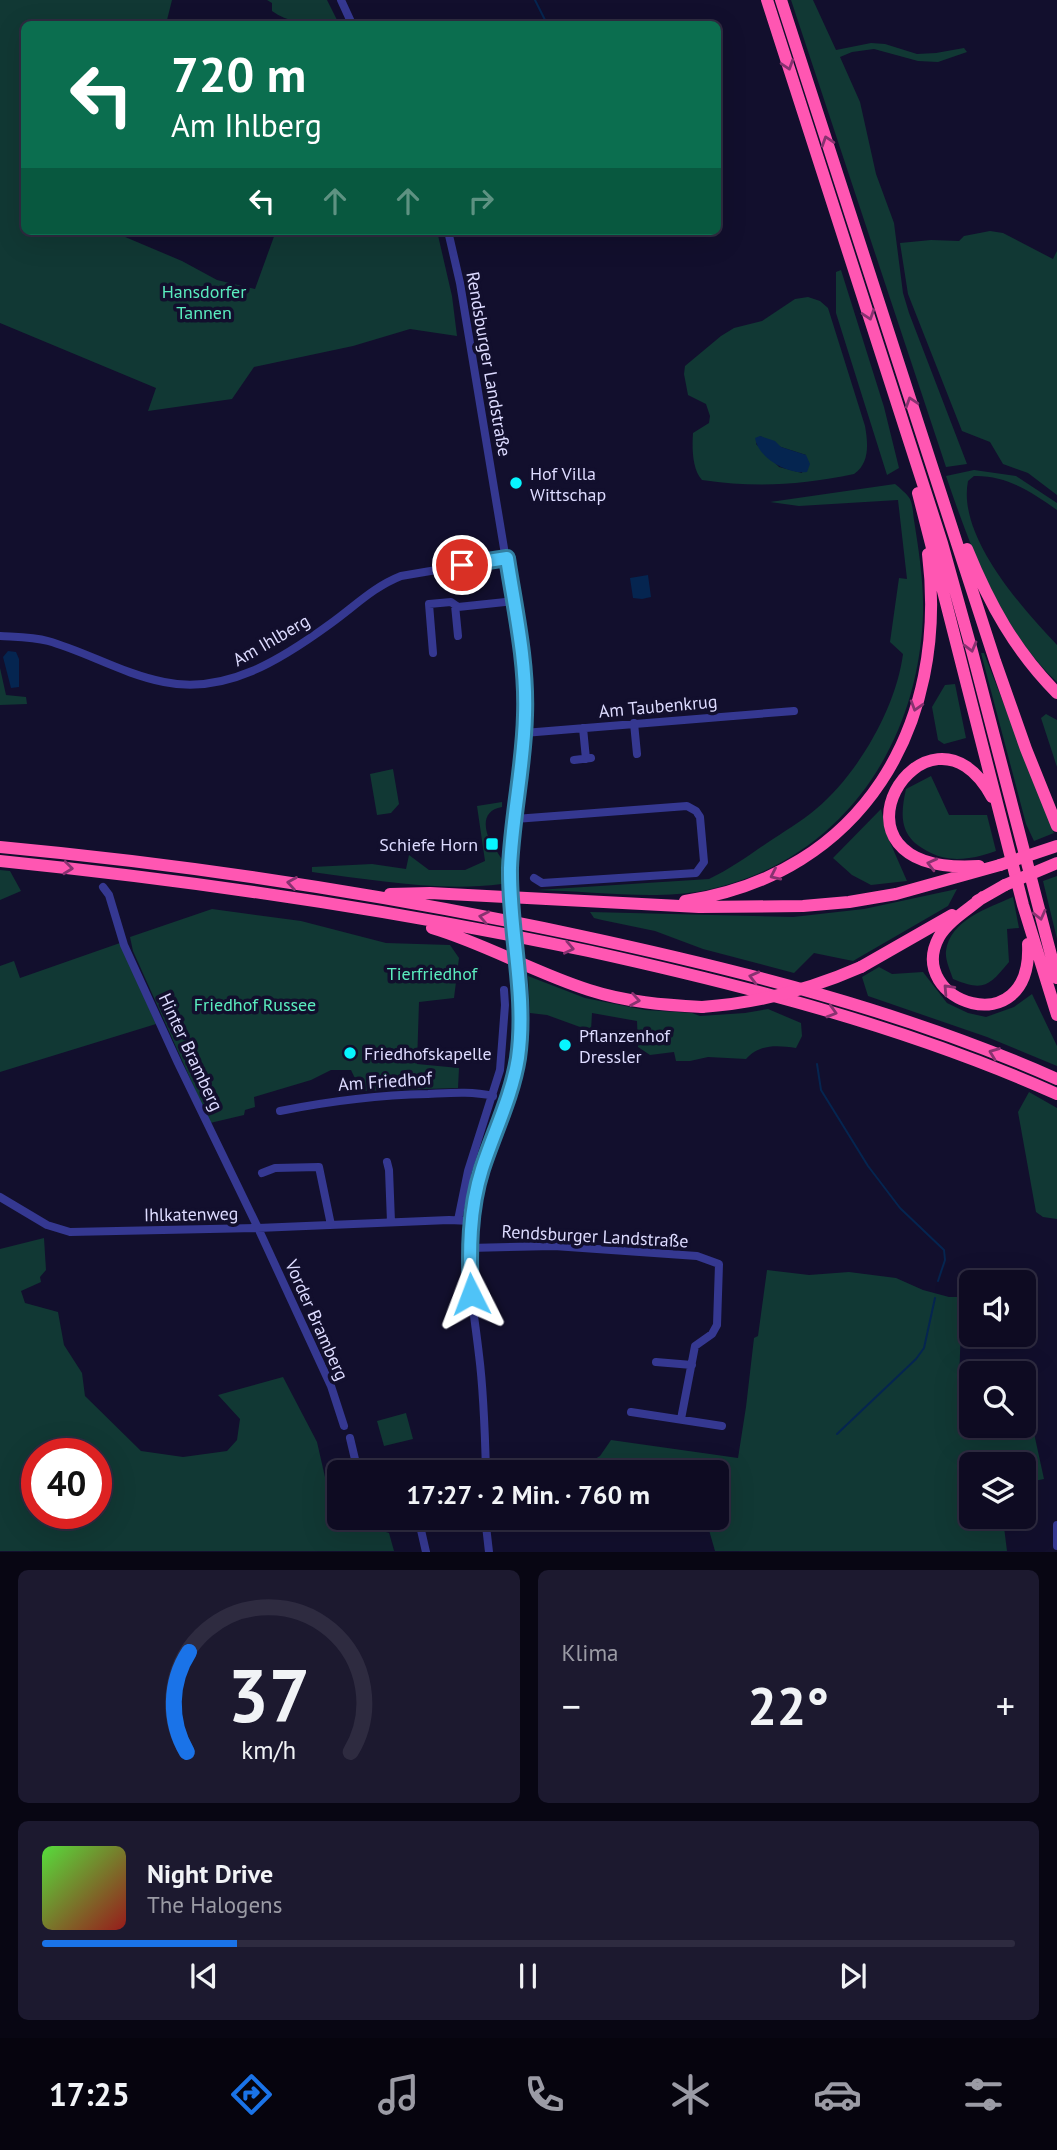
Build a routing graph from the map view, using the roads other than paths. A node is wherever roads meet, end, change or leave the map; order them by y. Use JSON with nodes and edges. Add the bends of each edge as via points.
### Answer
{"nodes":[{"id":1,"x":341,"y":0,"type":"edge"},
{"id":2,"x":767,"y":0,"type":"edge"},
{"id":3,"x":781,"y":0,"type":"edge"},
{"id":4,"x":351,"y":21,"type":"edge"},
{"id":5,"x":448,"y":235,"type":"edge"},
{"id":6,"x":895,"y":394,"type":"junction"},
{"id":7,"x":932,"y":465,"type":"junction"},
{"id":8,"x":919,"y":498,"type":"junction"},
{"id":9,"x":507,"y":561,"type":"junction"},
{"id":10,"x":513,"y":601,"type":"junction"},
{"id":11,"x":455,"y":605,"type":"junction"},
{"id":12,"x":0,"y":636,"type":"edge"},
{"id":13,"x":458,"y":636,"type":"dead end"},
{"id":14,"x":433,"y":653,"type":"dead end"},
{"id":15,"x":1057,"y":693,"type":"edge"},
{"id":16,"x":794,"y":711,"type":"dead end"},
{"id":17,"x":634,"y":723,"type":"junction"},
{"id":18,"x":583,"y":728,"type":"junction"},
{"id":19,"x":524,"y":733,"type":"junction"},
{"id":20,"x":638,"y":754,"type":"dead end"},
{"id":21,"x":574,"y":760,"type":"dead end"},
{"id":22,"x":1000,"y":816,"type":"junction"},
{"id":23,"x":515,"y":819,"type":"junction"},
{"id":24,"x":1057,"y":826,"type":"edge"},
{"id":25,"x":1057,"y":846,"type":"edge"},
{"id":26,"x":0,"y":847,"type":"edge"},
{"id":27,"x":0,"y":861,"type":"edge"},
{"id":28,"x":1057,"y":863,"type":"edge"},
{"id":29,"x":1000,"y":864,"type":"junction"},
{"id":30,"x":534,"y":878,"type":"dead end"},
{"id":31,"x":103,"y":887,"type":"dead end"},
{"id":32,"x":983,"y":897,"type":"junction"},
{"id":33,"x":359,"y":901,"type":"junction"},
{"id":34,"x":658,"y":905,"type":"junction"},
{"id":35,"x":1023,"y":905,"type":"junction"},
{"id":36,"x":1057,"y":978,"type":"edge"},
{"id":37,"x":504,"y":990,"type":"dead end"},
{"id":38,"x":1057,"y":1015,"type":"edge"},
{"id":39,"x":1057,"y":1079,"type":"edge"},
{"id":40,"x":1057,"y":1094,"type":"edge"},
{"id":41,"x":494,"y":1096,"type":"junction"},
{"id":42,"x":281,"y":1111,"type":"dead end"},
{"id":43,"x":387,"y":1162,"type":"dead end"},
{"id":44,"x":262,"y":1173,"type":"dead end"},
{"id":45,"x":0,"y":1197,"type":"edge"},
{"id":46,"x":458,"y":1220,"type":"junction"},
{"id":47,"x":471,"y":1221,"type":"junction"},
{"id":48,"x":391,"y":1222,"type":"junction"},
{"id":49,"x":331,"y":1225,"type":"junction"},
{"id":50,"x":258,"y":1228,"type":"junction"},
{"id":51,"x":469,"y":1248,"type":"junction"},
{"id":52,"x":656,"y":1362,"type":"dead end"},
{"id":53,"x":692,"y":1365,"type":"junction"},
{"id":54,"x":631,"y":1412,"type":"dead end"},
{"id":55,"x":681,"y":1419,"type":"junction"},
{"id":56,"x":344,"y":1426,"type":"dead end"},
{"id":57,"x":722,"y":1426,"type":"dead end"},
{"id":58,"x":350,"y":1438,"type":"dead end"},
{"id":59,"x":355,"y":1460,"type":"edge"},
{"id":60,"x":486,"y":1460,"type":"edge"},
{"id":61,"x":1057,"y":1525,"type":"edge"},
{"id":62,"x":421,"y":1530,"type":"edge"},
{"id":63,"x":486,"y":1530,"type":"edge"},
{"id":64,"x":1057,"y":1546,"type":"edge"},
{"id":65,"x":426,"y":1552,"type":"edge"},
{"id":66,"x":489,"y":1552,"type":"edge"}],
"edges":[{"from":1,"to":4,"type":"street"},
{"from":2,"to":6,"type":"highway","one_way":true},
{"from":7,"to":3,"type":"highway","one_way":true},
{"from":5,"to":9,"type":"street","name":"Rendsburger Landstraße"},
{"from":6,"to":8,"type":"highway"},
{"from":6,"to":36,"type":"highway","one_way":true,"via":[[968,638]]},
{"from":7,"to":15,"type":"highway","via":[[991,604],[1015,643]]},
{"from":7,"to":24,"type":"highway","via":[[1023,741]]},
{"from":8,"to":22,"type":"highway"},
{"from":8,"to":34,"type":"highway","one_way":true,"via":[[931,590],[930,638],[915,711],[886,774],[837,833],[782,872],[724,894]]},
{"from":9,"to":10,"type":"street","name":"Rendsburger Landstraße"},
{"from":9,"to":12,"type":"street","name":"Am Ihlberg","via":[[401,576],[269,663],[239,678],[215,683],[166,683],[47,641]]},
{"from":10,"to":11,"type":"street"},
{"from":10,"to":19,"type":"street","name":"Rendsburger Landstraße","via":[[524,668]]},
{"from":11,"to":13,"type":"street"},
{"from":11,"to":14,"type":"street","via":[[429,604]]},
{"from":16,"to":17,"type":"street","name":"Am Taubenkrug"},
{"from":17,"to":18,"type":"street","name":"Am Taubenkrug"},
{"from":17,"to":20,"type":"street"},
{"from":18,"to":19,"type":"street","name":"Am Taubenkrug"},
{"from":18,"to":21,"type":"street","via":[[588,758]]},
{"from":19,"to":23,"type":"street","name":"Rendsburger Landstraße"},
{"from":29,"to":22,"type":"highway","one_way":true,"via":[[945,867],[918,860],[897,841],[889,815],[893,793],[908,772],[925,763],[947,760],[973,773]]},
{"from":22,"to":35,"type":"highway"},
{"from":23,"to":30,"type":"street","via":[[687,806],[700,817],[704,862],[693,874],[541,883]]},
{"from":23,"to":47,"type":"street","name":"Rendsburger Landstraße","bridge":true,"via":[[510,868],[521,1030],[517,1061],[481,1171]]},
{"from":25,"to":29,"type":"highway","bridge":true},
{"from":33,"to":26,"type":"highway","one_way":true,"via":[[181,868]]},
{"from":27,"to":33,"type":"highway","one_way":true},
{"from":28,"to":32,"type":"highway","bridge":true},
{"from":29,"to":34,"type":"highway","via":[[914,890],[849,902],[753,908]]},
{"from":31,"to":50,"type":"street","name":"Hinter Bramberg","via":[[124,945]]},
{"from":33,"to":32,"type":"highway","one_way":true,"bridge":true,"via":[[475,942],[589,990],[654,1004],[702,1007],[788,995],[835,979]]},
{"from":35,"to":32,"type":"highway","one_way":true,"via":[[1029,960],[1024,978],[1013,994],[999,1002],[965,1003],[940,980],[935,947],[946,928]]},
{"from":33,"to":34,"type":"highway","via":[[430,893]]},
{"from":39,"to":33,"type":"highway","one_way":true,"via":[[956,1039],[790,986],[584,937]]},
{"from":33,"to":40,"type":"highway","one_way":true,"via":[[747,988],[907,1036]]},
{"from":35,"to":38,"type":"highway"},
{"from":37,"to":41,"type":"street","via":[[500,1070]]},
{"from":41,"to":42,"type":"street","name":"Am Friedhof","via":[[470,1092],[379,1095]]},
{"from":41,"to":46,"type":"street","via":[[468,1171]]},
{"from":43,"to":48,"type":"street"},
{"from":44,"to":49,"type":"street","via":[[275,1168],[319,1167]]},
{"from":45,"to":50,"type":"street","name":"Ihlkatenweg","via":[[65,1231]]},
{"from":46,"to":47,"type":"street","name":"Ihlkatenweg"},
{"from":46,"to":48,"type":"street","name":"Ihlkatenweg"},
{"from":47,"to":51,"type":"street","name":"Rendsburger Landstraße"},
{"from":48,"to":49,"type":"street","name":"Ihlkatenweg"},
{"from":49,"to":50,"type":"street","name":"Ihlkatenweg"},
{"from":50,"to":56,"type":"street","name":"Vorder Bramberg","via":[[331,1386]]},
{"from":51,"to":53,"type":"street","name":"Rendsburger Landstraße","via":[[554,1246],[697,1256],[719,1264],[717,1325],[695,1346]]},
{"from":51,"to":60,"type":"street","name":"Rendsburger Landstraße"},
{"from":52,"to":53,"type":"street"},
{"from":53,"to":55,"type":"street"},
{"from":54,"to":55,"type":"street"},
{"from":55,"to":57,"type":"street"},
{"from":58,"to":59,"type":"street"},
{"from":61,"to":64,"type":"street"},
{"from":62,"to":65,"type":"street"},
{"from":63,"to":66,"type":"street"}]}
